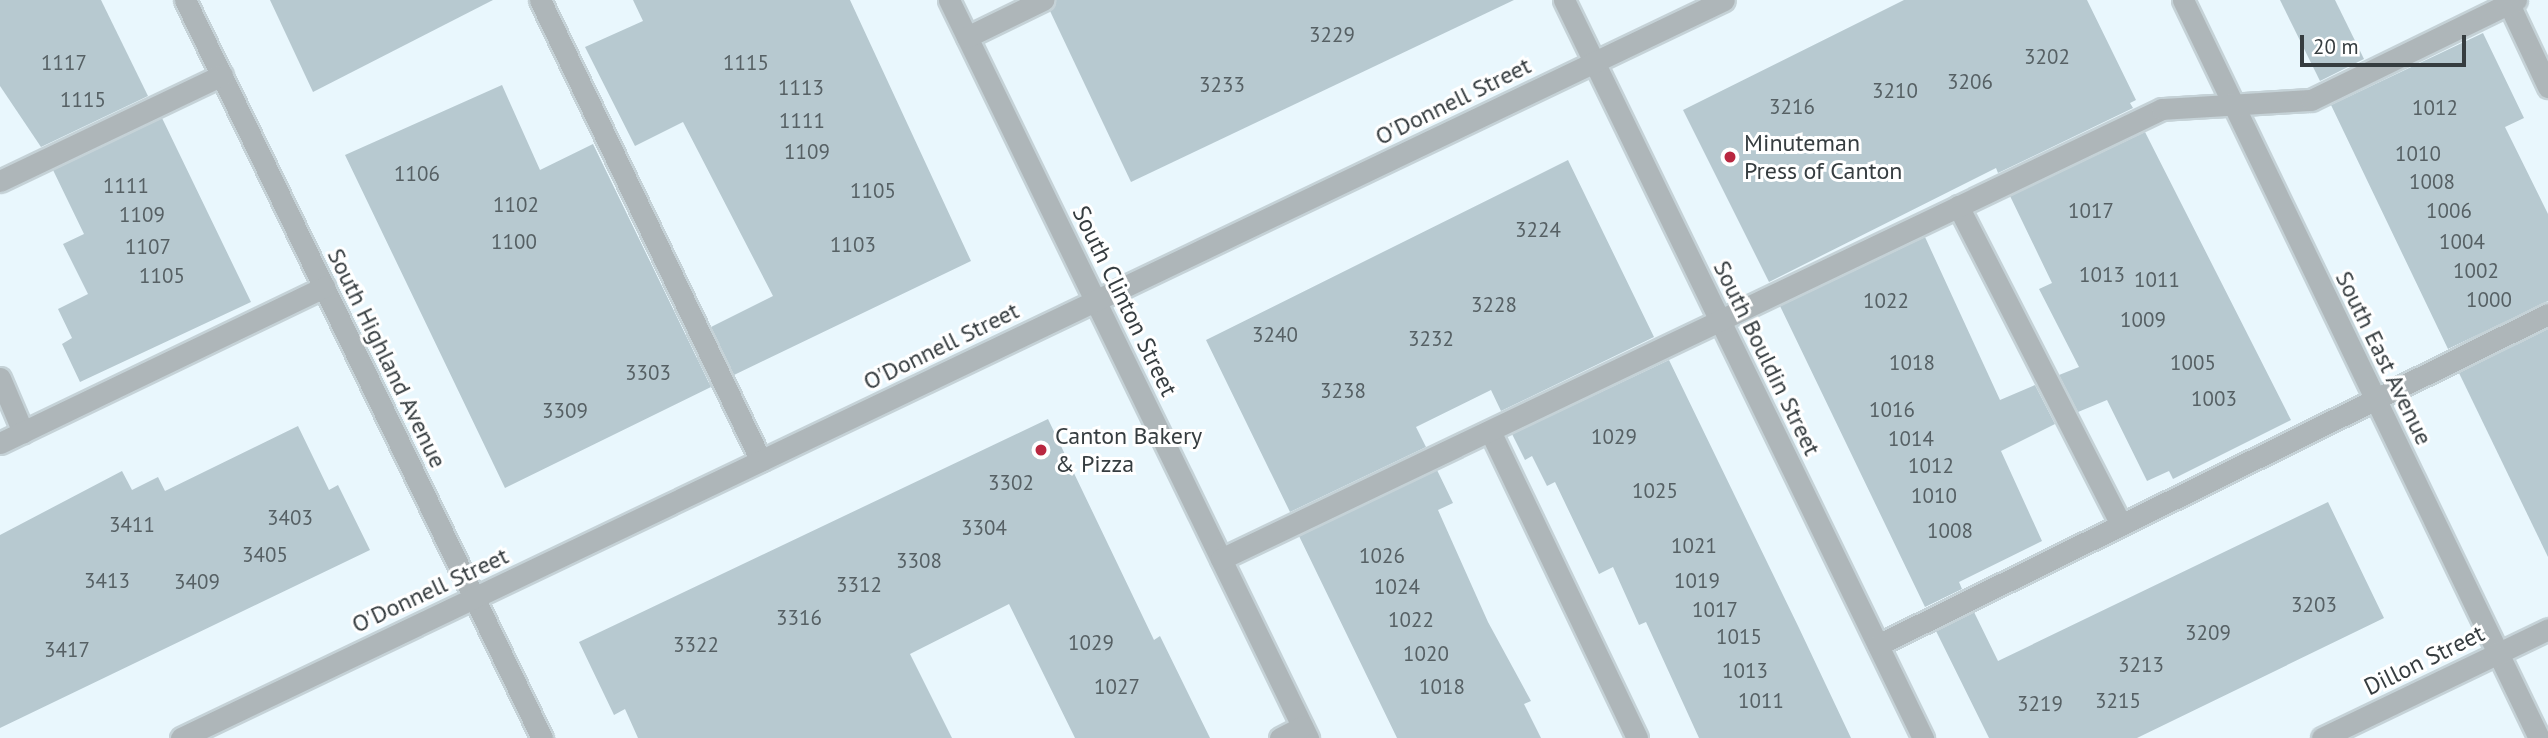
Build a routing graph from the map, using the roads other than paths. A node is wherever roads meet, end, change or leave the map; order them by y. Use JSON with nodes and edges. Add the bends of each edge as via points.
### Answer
{"nodes":[{"id":1,"x":185,"y":0,"type":"edge"},
{"id":2,"x":540,"y":0,"type":"edge"},
{"id":3,"x":949,"y":0,"type":"edge"},
{"id":4,"x":1043,"y":0,"type":"edge"},
{"id":5,"x":1564,"y":0,"type":"edge"},
{"id":6,"x":1724,"y":0,"type":"edge"},
{"id":7,"x":2183,"y":0,"type":"edge"},
{"id":8,"x":2513,"y":2,"type":"edge"},
{"id":9,"x":967,"y":37,"type":"junction"},
{"id":10,"x":1594,"y":62,"type":"junction"},
{"id":11,"x":222,"y":75,"type":"junction"},
{"id":12,"x":2548,"y":87,"type":"edge"},
{"id":13,"x":2234,"y":105,"type":"junction"},
{"id":14,"x":0,"y":181,"type":"edge"},
{"id":15,"x":1958,"y":206,"type":"junction"},
{"id":16,"x":324,"y":286,"type":"junction"},
{"id":17,"x":1096,"y":301,"type":"junction"},
{"id":18,"x":2548,"y":314,"type":"edge"},
{"id":19,"x":1720,"y":321,"type":"junction"},
{"id":20,"x":0,"y":379,"type":"edge"},
{"id":21,"x":2375,"y":399,"type":"junction"},
{"id":22,"x":1490,"y":431,"type":"junction"},
{"id":23,"x":23,"y":432,"type":"junction"},
{"id":24,"x":0,"y":443,"type":"edge"},
{"id":25,"x":761,"y":461,"type":"junction"},
{"id":26,"x":2121,"y":525,"type":"junction"},
{"id":27,"x":1221,"y":559,"type":"junction"},
{"id":28,"x":474,"y":597,"type":"junction"},
{"id":29,"x":2548,"y":629,"type":"edge"},
{"id":30,"x":1878,"y":645,"type":"junction"},
{"id":31,"x":2498,"y":653,"type":"junction"},
{"id":32,"x":1305,"y":733,"type":"edge"},
{"id":33,"x":181,"y":738,"type":"edge"},
{"id":34,"x":542,"y":738,"type":"edge"},
{"id":35,"x":1280,"y":738,"type":"edge"},
{"id":36,"x":1637,"y":738,"type":"edge"},
{"id":37,"x":1923,"y":738,"type":"edge"},
{"id":38,"x":2322,"y":738,"type":"edge"},
{"id":39,"x":2539,"y":738,"type":"edge"}],
"edges":[{"from":1,"to":11,"type":"street","name":"South Highland Avenue"},
{"from":2,"to":25,"type":"street"},
{"from":3,"to":9,"type":"street","name":"South Clinton Street"},
{"from":4,"to":9,"type":"street"},
{"from":5,"to":10,"type":"street","name":"South Bouldin Street"},
{"from":6,"to":10,"type":"street","name":"O'Donnell Street"},
{"from":7,"to":13,"type":"street","name":"South East Avenue"},
{"from":8,"to":12,"type":"street"},
{"from":8,"to":13,"type":"street","via":[[2311,100]]},
{"from":9,"to":17,"type":"street","name":"South Clinton Street"},
{"from":10,"to":17,"type":"street","name":"O'Donnell Street"},
{"from":10,"to":19,"type":"street","name":"South Bouldin Street"},
{"from":11,"to":14,"type":"street"},
{"from":11,"to":16,"type":"street","name":"South Highland Avenue"},
{"from":13,"to":15,"type":"street","via":[[2162,109]]},
{"from":13,"to":21,"type":"street","name":"South East Avenue"},
{"from":15,"to":19,"type":"street"},
{"from":15,"to":26,"type":"street"},
{"from":16,"to":23,"type":"street"},
{"from":16,"to":28,"type":"street","name":"South Highland Avenue"},
{"from":17,"to":25,"type":"street","name":"O'Donnell Street"},
{"from":17,"to":27,"type":"street","name":"South Clinton Street"},
{"from":18,"to":21,"type":"street"},
{"from":19,"to":22,"type":"street"},
{"from":19,"to":30,"type":"street","name":"South Bouldin Street"},
{"from":20,"to":23,"type":"street"},
{"from":21,"to":26,"type":"street"},
{"from":21,"to":31,"type":"street","name":"South East Avenue"},
{"from":22,"to":27,"type":"street"},
{"from":22,"to":36,"type":"street"},
{"from":23,"to":24,"type":"street"},
{"from":25,"to":28,"type":"street","name":"O'Donnell Street"},
{"from":26,"to":30,"type":"street"},
{"from":27,"to":32,"type":"street","name":"South Clinton Street"},
{"from":28,"to":33,"type":"street","name":"O'Donnell Street"},
{"from":28,"to":34,"type":"street","name":"South Highland Avenue"},
{"from":29,"to":31,"type":"street","name":"Dillon Street"},
{"from":30,"to":37,"type":"street","name":"South Bouldin Street"},
{"from":31,"to":38,"type":"street","name":"Dillon Street"},
{"from":31,"to":39,"type":"street","name":"South East Avenue"},
{"from":32,"to":35,"type":"street"}]}
